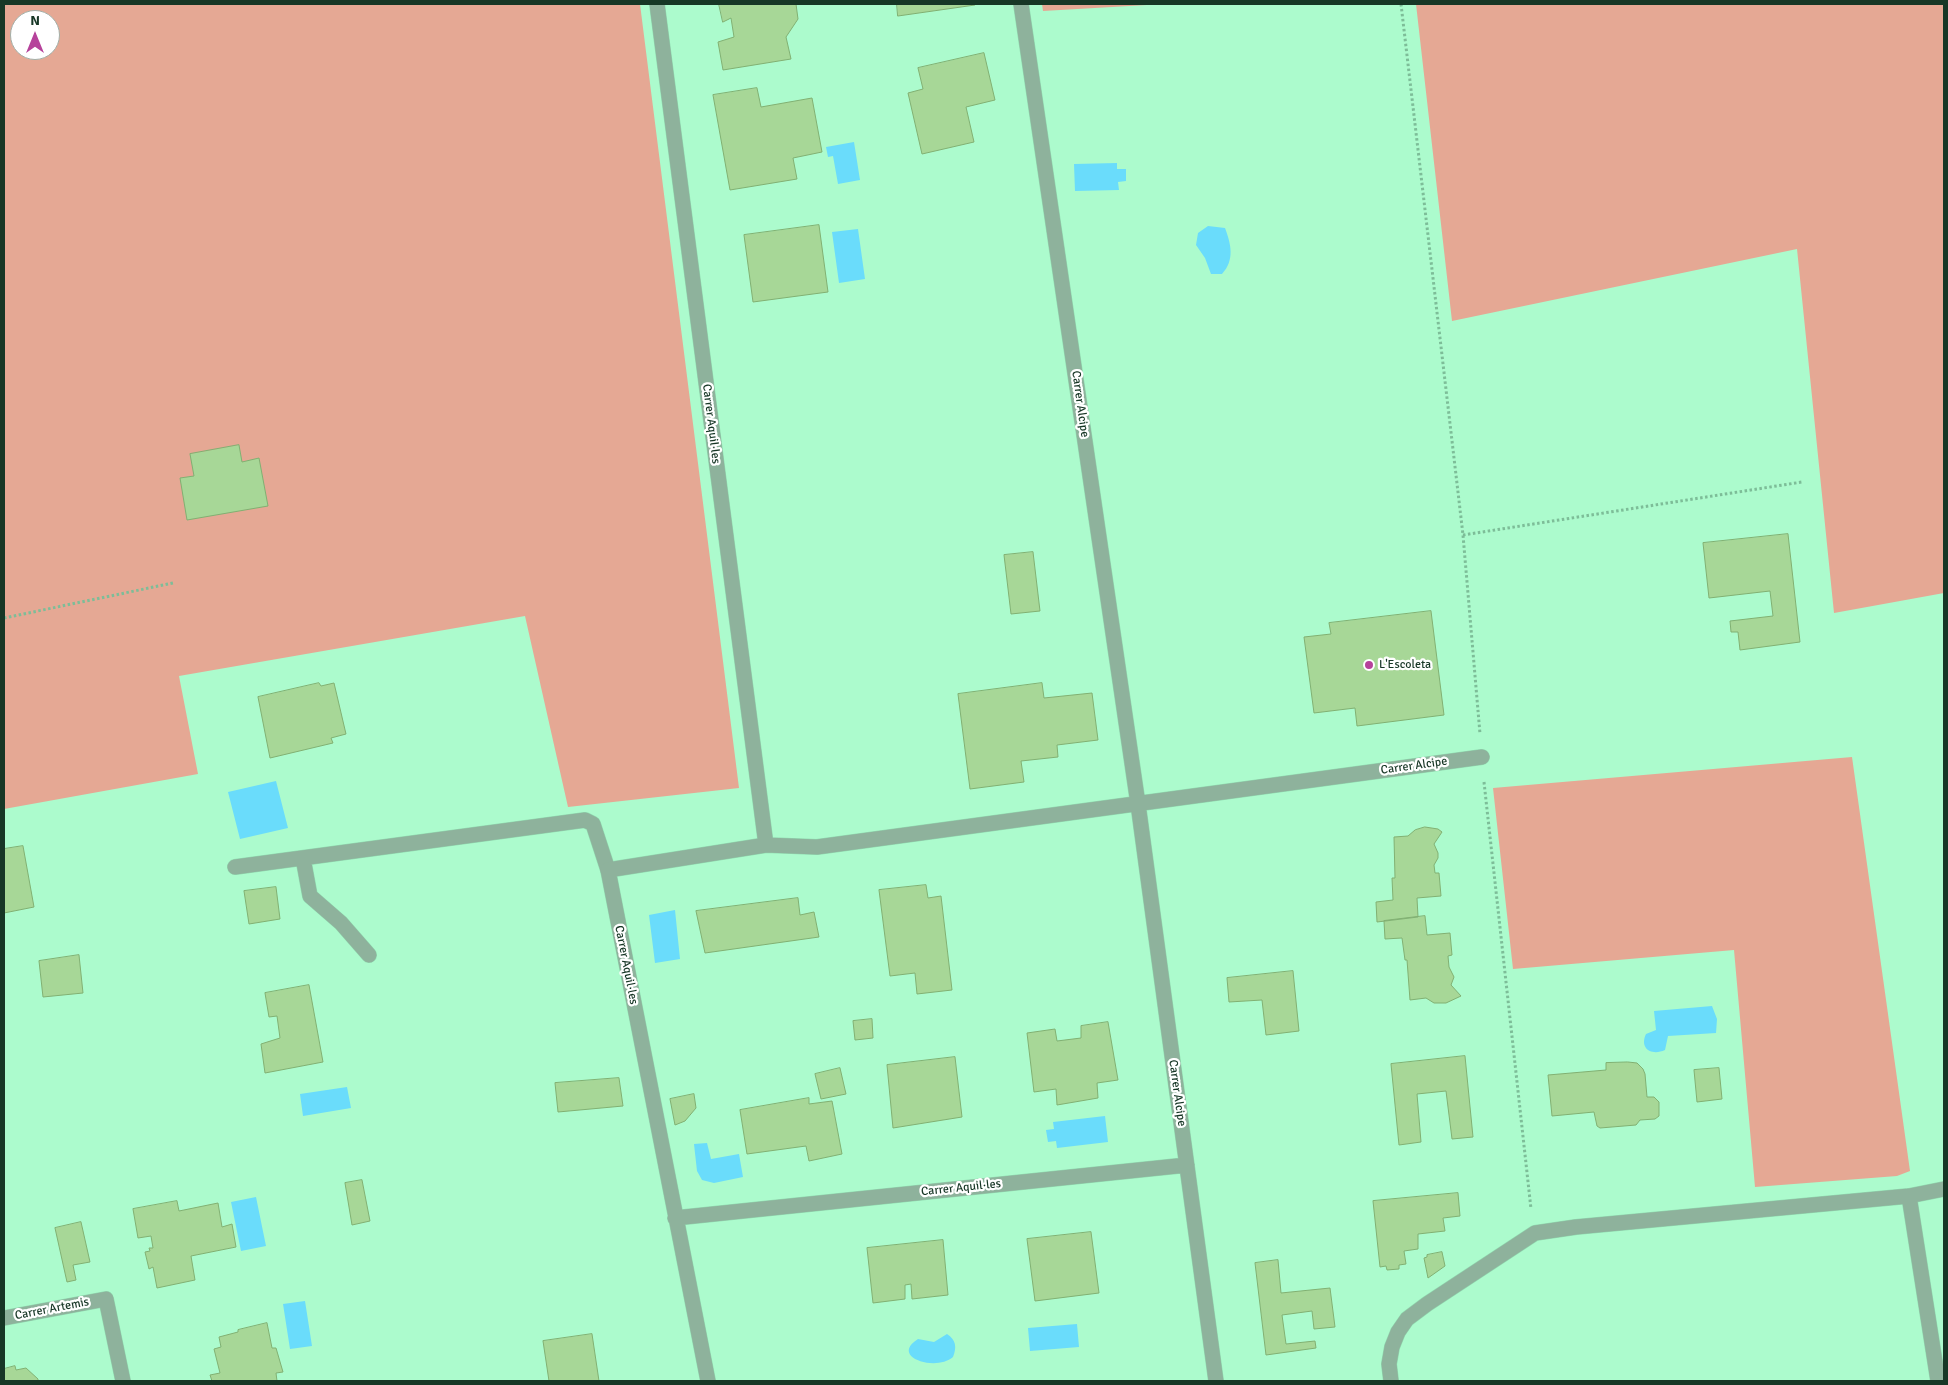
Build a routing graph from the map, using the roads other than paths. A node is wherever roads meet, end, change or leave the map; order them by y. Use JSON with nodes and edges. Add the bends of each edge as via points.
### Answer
{"nodes":[{"id":1,"x":657,"y":4,"type":"edge"},
{"id":2,"x":1021,"y":4,"type":"edge"},
{"id":3,"x":1482,"y":757,"type":"road end"},
{"id":4,"x":1138,"y":804,"type":"junction"},
{"id":5,"x":766,"y":845,"type":"junction"},
{"id":6,"x":304,"y":858,"type":"junction"},
{"id":7,"x":235,"y":867,"type":"dead end"},
{"id":8,"x":608,"y":870,"type":"junction"},
{"id":9,"x":368,"y":956,"type":"dead end"},
{"id":10,"x":1187,"y":1165,"type":"junction"},
{"id":11,"x":1944,"y":1189,"type":"edge"},
{"id":12,"x":1909,"y":1196,"type":"junction"},
{"id":13,"x":675,"y":1218,"type":"junction"},
{"id":14,"x":4,"y":1318,"type":"edge"},
{"id":15,"x":123,"y":1381,"type":"edge"},
{"id":16,"x":708,"y":1381,"type":"edge"},
{"id":17,"x":1216,"y":1381,"type":"edge"},
{"id":18,"x":1391,"y":1381,"type":"edge"},
{"id":19,"x":1938,"y":1381,"type":"edge"}],
"edges":[{"from":1,"to":5,"type":"street","name":"Carrer Aquil·les"},
{"from":2,"to":4,"type":"street","name":"Carrer Alcipe"},
{"from":3,"to":4,"type":"street","name":"Carrer Alcipe"},
{"from":4,"to":5,"type":"street","via":[[817,847]]},
{"from":4,"to":10,"type":"street","name":"Carrer Alcipe"},
{"from":5,"to":8,"type":"street"},
{"from":6,"to":7,"type":"street","name":"Carrer Aquil·les"},
{"from":6,"to":8,"type":"street","name":"Carrer Aquil·les","via":[[585,820],[593,824]]},
{"from":6,"to":9,"type":"street","via":[[310,896],[342,923]]},
{"from":8,"to":13,"type":"street","name":"Carrer Aquil·les"},
{"from":10,"to":13,"type":"street","name":"Carrer Aquil·les"},
{"from":10,"to":17,"type":"street","name":"Carrer Alcipe"},
{"from":11,"to":12,"type":"street"},
{"from":12,"to":18,"type":"street","via":[[1534,1233],[1408,1319],[1392,1347]]},
{"from":12,"to":19,"type":"street"},
{"from":13,"to":16,"type":"street","name":"Carrer Aquil·les"},
{"from":14,"to":15,"type":"street","name":"Carrer Artemis","via":[[106,1299]]}]}
